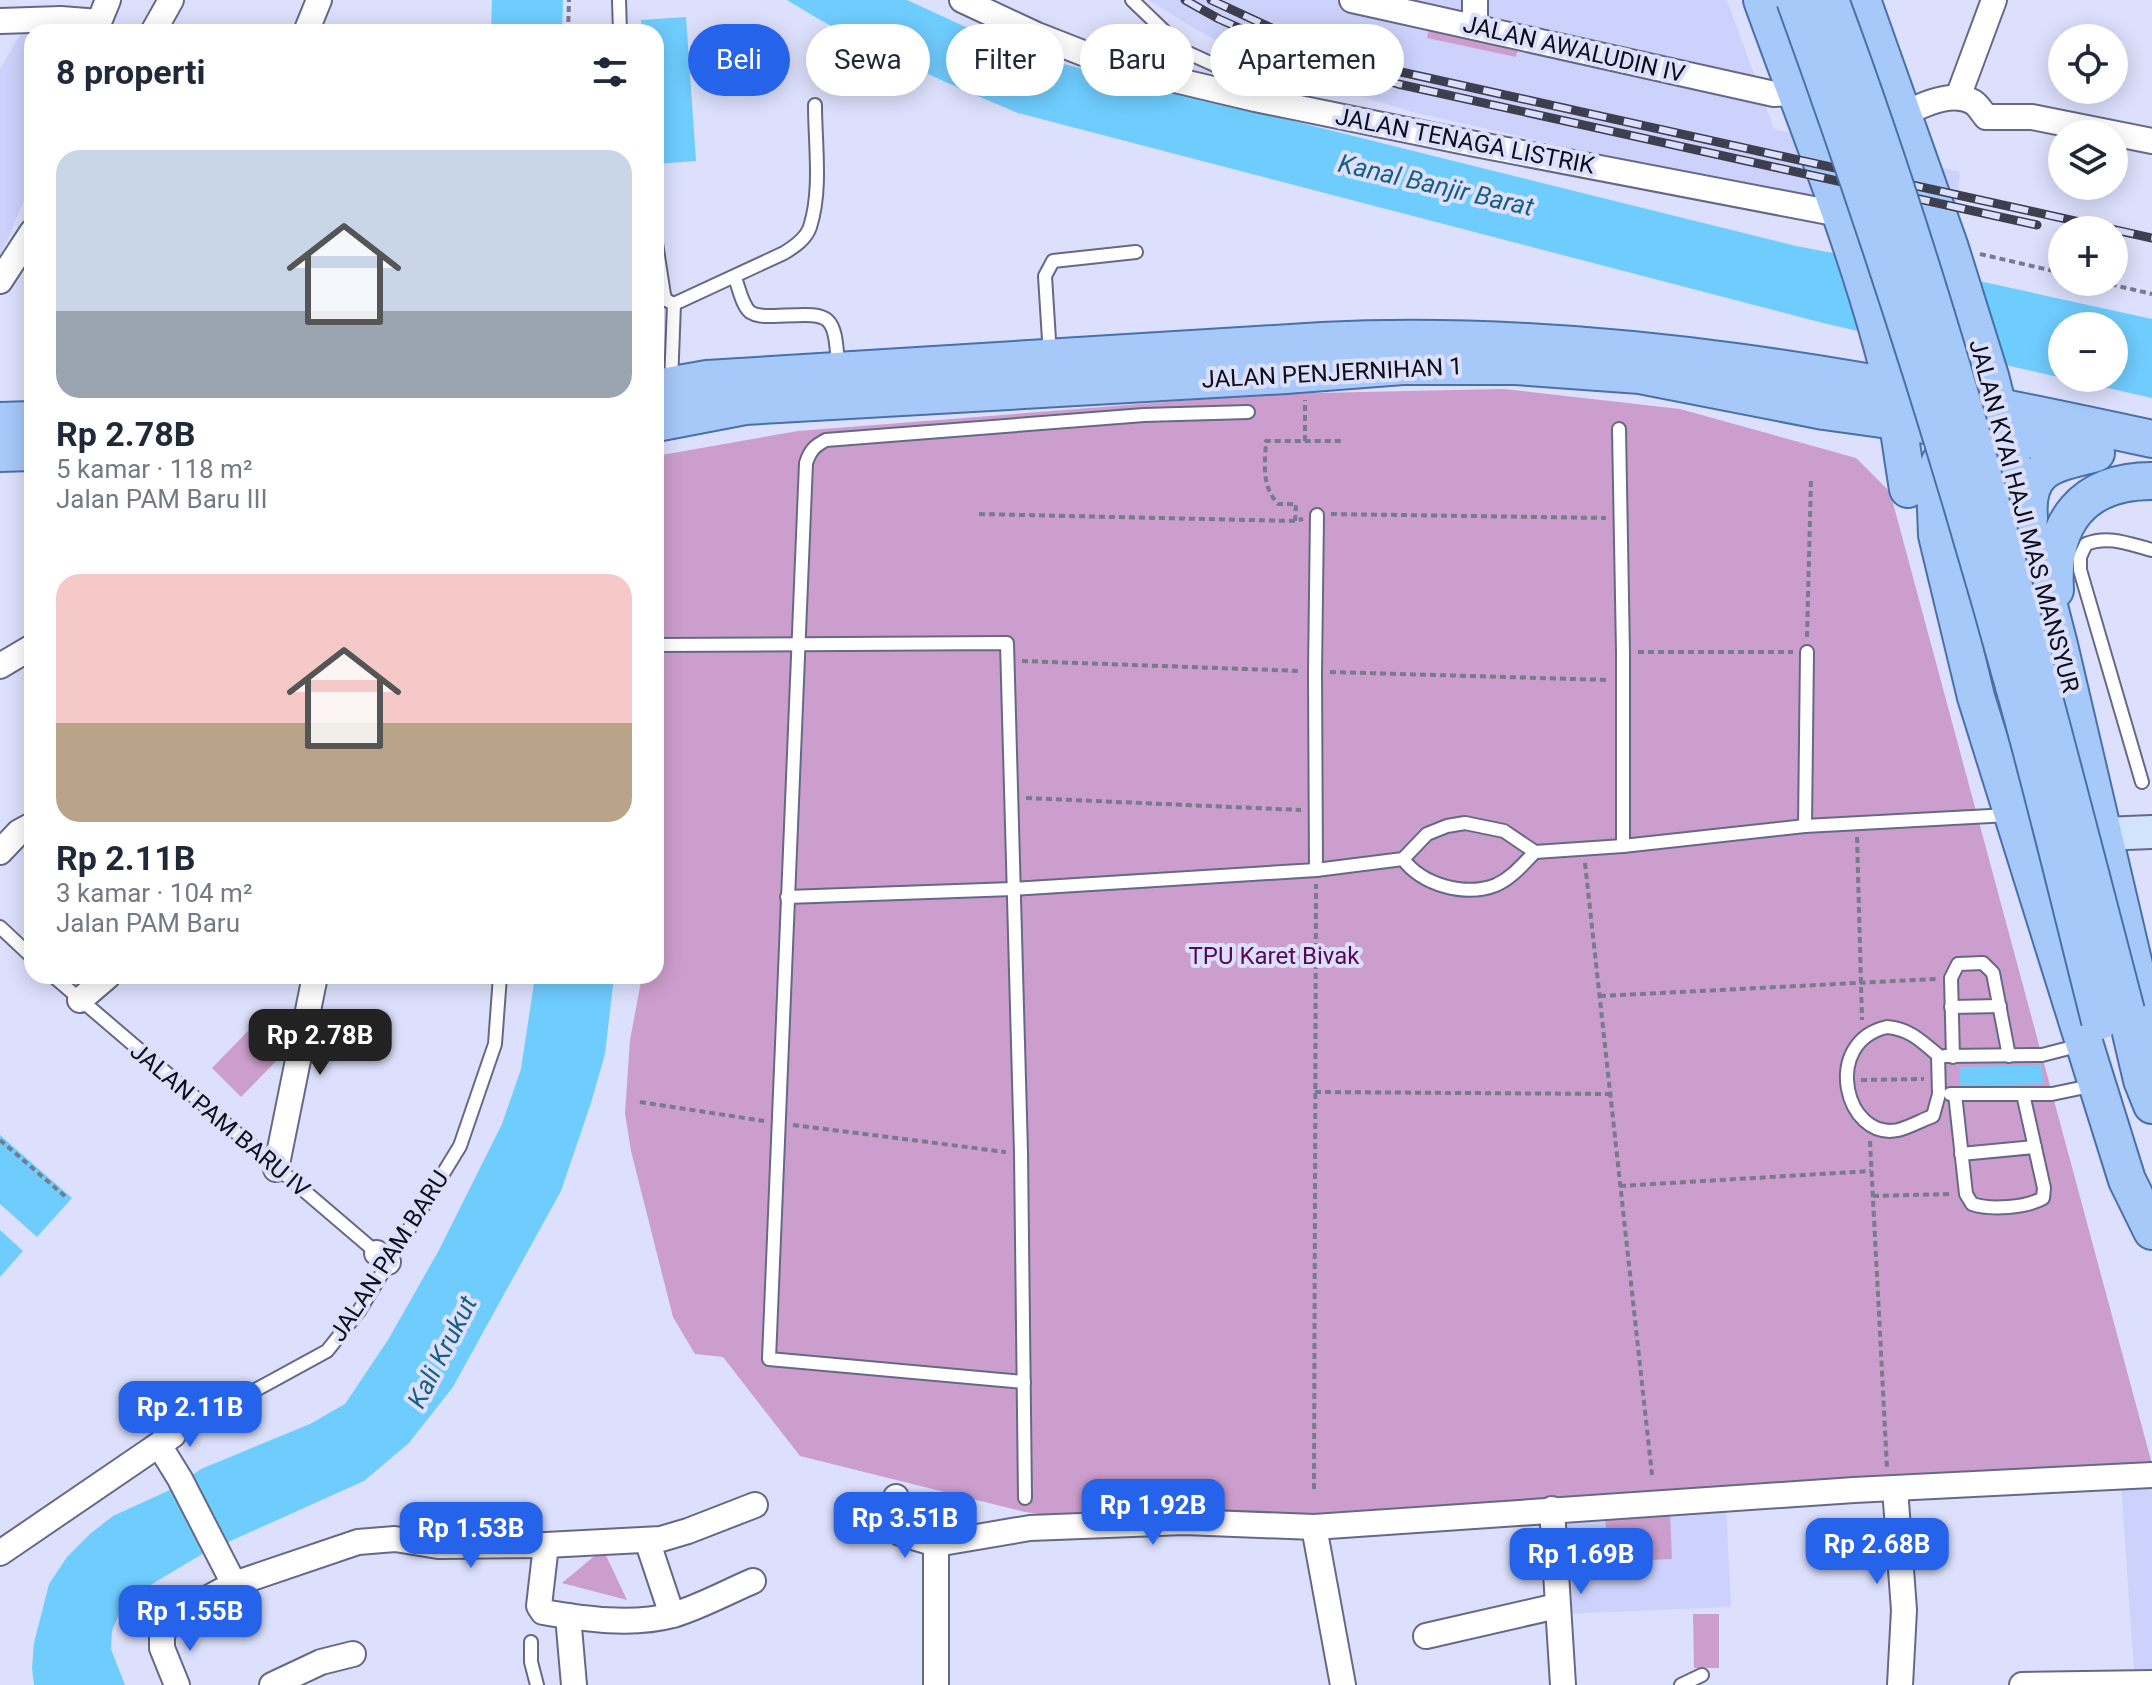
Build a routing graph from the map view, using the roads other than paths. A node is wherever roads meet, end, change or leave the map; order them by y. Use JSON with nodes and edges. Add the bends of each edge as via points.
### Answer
{"nodes":[{"id":1,"x":108,"y":0,"type":"edge"},
{"id":2,"x":171,"y":0,"type":"edge"},
{"id":3,"x":619,"y":0,"type":"edge"},
{"id":4,"x":962,"y":0,"type":"edge"},
{"id":5,"x":1132,"y":0,"type":"edge"},
{"id":6,"x":1352,"y":0,"type":"edge"},
{"id":7,"x":1475,"y":0,"type":"edge"},
{"id":8,"x":1762,"y":0,"type":"edge"},
{"id":9,"x":1795,"y":0,"type":"edge"},
{"id":10,"x":1830,"y":0,"type":"edge"},
{"id":11,"x":1862,"y":0,"type":"edge"},
{"id":12,"x":1994,"y":0,"type":"edge"},
{"id":13,"x":317,"y":1,"type":"edge"},
{"id":14,"x":0,"y":21,"type":"edge"},
{"id":15,"x":158,"y":24,"type":"edge"},
{"id":16,"x":309,"y":24,"type":"edge"},
{"id":17,"x":620,"y":24,"type":"edge"},
{"id":18,"x":1475,"y":27,"type":"junction"},
{"id":19,"x":1888,"y":73,"type":"junction"},
{"id":20,"x":1796,"y":93,"type":"junction"},
{"id":21,"x":1958,"y":97,"type":"junction"},
{"id":22,"x":1255,"y":99,"type":"junction"},
{"id":23,"x":815,"y":105,"type":"dead end"},
{"id":24,"x":1903,"y":115,"type":"junction"},
{"id":25,"x":2152,"y":141,"type":"edge"},
{"id":26,"x":1842,"y":223,"type":"junction"},
{"id":27,"x":24,"y":244,"type":"edge"},
{"id":28,"x":1136,"y":252,"type":"dead end"},
{"id":29,"x":1950,"y":257,"type":"junction"},
{"id":30,"x":735,"y":278,"type":"junction"},
{"id":31,"x":0,"y":281,"type":"edge"},
{"id":32,"x":664,"y":295,"type":"edge"},
{"id":33,"x":674,"y":304,"type":"junction"},
{"id":34,"x":1050,"y":358,"type":"junction"},
{"id":35,"x":1304,"y":361,"type":"junction"},
{"id":36,"x":838,"y":371,"type":"junction"},
{"id":37,"x":664,"y":379,"type":"edge"},
{"id":38,"x":664,"y":387,"type":"edge"},
{"id":39,"x":1908,"y":393,"type":"junction"},
{"id":40,"x":1993,"y":406,"type":"junction"},
{"id":41,"x":1824,"y":411,"type":"junction"},
{"id":42,"x":1248,"y":412,"type":"dead end"},
{"id":43,"x":24,"y":420,"type":"edge"},
{"id":44,"x":0,"y":421,"type":"edge"},
{"id":45,"x":664,"y":421,"type":"edge"},
{"id":46,"x":1619,"y":429,"type":"dead end"},
{"id":47,"x":1957,"y":430,"type":"junction"},
{"id":48,"x":2152,"y":439,"type":"edge"},
{"id":49,"x":2105,"y":450,"type":"junction"},
{"id":50,"x":24,"y":452,"type":"edge"},
{"id":51,"x":0,"y":453,"type":"edge"},
{"id":52,"x":2152,"y":461,"type":"edge"},
{"id":53,"x":2152,"y":481,"type":"edge"},
{"id":54,"x":1908,"y":489,"type":"junction"},
{"id":55,"x":1317,"y":515,"type":"dead end"},
{"id":56,"x":2030,"y":528,"type":"junction"},
{"id":57,"x":1937,"y":535,"type":"junction"},
{"id":58,"x":2152,"y":550,"type":"edge"},
{"id":59,"x":796,"y":643,"type":"junction"},
{"id":60,"x":664,"y":645,"type":"edge"},
{"id":61,"x":2059,"y":645,"type":"junction"},
{"id":62,"x":24,"y":652,"type":"edge"},
{"id":63,"x":1807,"y":652,"type":"road end"},
{"id":64,"x":0,"y":666,"type":"edge"},
{"id":65,"x":1976,"y":697,"type":"junction"},
{"id":66,"x":2142,"y":782,"type":"dead end"},
{"id":67,"x":2012,"y":815,"type":"junction"},
{"id":68,"x":1805,"y":826,"type":"junction"},
{"id":69,"x":24,"y":829,"type":"edge"},
{"id":70,"x":2152,"y":832,"type":"edge"},
{"id":71,"x":2103,"y":834,"type":"junction"},
{"id":72,"x":1623,"y":846,"type":"junction"},
{"id":73,"x":0,"y":852,"type":"edge"},
{"id":74,"x":1535,"y":852,"type":"junction"},
{"id":75,"x":1403,"y":859,"type":"junction"},
{"id":76,"x":1316,"y":870,"type":"junction"},
{"id":77,"x":1013,"y":889,"type":"junction"},
{"id":78,"x":787,"y":897,"type":"junction"},
{"id":79,"x":0,"y":927,"type":"edge"},
{"id":80,"x":24,"y":950,"type":"edge"},
{"id":81,"x":62,"y":984,"type":"edge"},
{"id":82,"x":99,"y":984,"type":"edge"},
{"id":83,"x":313,"y":984,"type":"edge"},
{"id":84,"x":499,"y":984,"type":"edge"},
{"id":85,"x":80,"y":1000,"type":"junction"},
{"id":86,"x":2000,"y":1006,"type":"junction"},
{"id":87,"x":1951,"y":1007,"type":"junction"},
{"id":88,"x":2103,"y":1025,"type":"junction"},
{"id":89,"x":2152,"y":1042,"type":"edge"},
{"id":90,"x":1938,"y":1055,"type":"junction"},
{"id":91,"x":2009,"y":1056,"type":"junction"},
{"id":92,"x":1953,"y":1057,"type":"junction"},
{"id":93,"x":2096,"y":1085,"type":"junction"},
{"id":94,"x":1939,"y":1094,"type":"junction"},
{"id":95,"x":1955,"y":1094,"type":"junction"},
{"id":96,"x":2023,"y":1094,"type":"junction"},
{"id":97,"x":2152,"y":1105,"type":"edge"},
{"id":98,"x":2035,"y":1147,"type":"junction"},
{"id":99,"x":1961,"y":1154,"type":"junction"},
{"id":100,"x":276,"y":1169,"type":"junction"},
{"id":101,"x":2152,"y":1232,"type":"edge"},
{"id":102,"x":382,"y":1258,"type":"junction"},
{"id":103,"x":1024,"y":1382,"type":"junction"},
{"id":104,"x":166,"y":1440,"type":"junction"},
{"id":105,"x":2152,"y":1475,"type":"edge"},
{"id":106,"x":1891,"y":1479,"type":"junction"},
{"id":107,"x":896,"y":1497,"type":"dead end"},
{"id":108,"x":1025,"y":1498,"type":"dead end"},
{"id":109,"x":755,"y":1505,"type":"dead end"},
{"id":110,"x":1552,"y":1509,"type":"junction"},
{"id":111,"x":1314,"y":1527,"type":"junction"},
{"id":112,"x":647,"y":1540,"type":"junction"},
{"id":113,"x":936,"y":1544,"type":"junction"},
{"id":114,"x":546,"y":1545,"type":"junction"},
{"id":115,"x":0,"y":1553,"type":"edge"},
{"id":116,"x":753,"y":1581,"type":"dead end"},
{"id":117,"x":234,"y":1584,"type":"junction"},
{"id":118,"x":1557,"y":1606,"type":"junction"},
{"id":119,"x":672,"y":1615,"type":"junction"},
{"id":120,"x":568,"y":1616,"type":"junction"},
{"id":121,"x":1426,"y":1636,"type":"dead end"},
{"id":122,"x":531,"y":1642,"type":"dead end"},
{"id":123,"x":353,"y":1654,"type":"dead end"},
{"id":124,"x":1702,"y":1675,"type":"dead end"},
{"id":125,"x":2152,"y":1683,"type":"edge"},
{"id":126,"x":2072,"y":1684,"type":"edge"},
{"id":127,"x":177,"y":1685,"type":"edge"},
{"id":128,"x":272,"y":1685,"type":"edge"},
{"id":129,"x":537,"y":1685,"type":"edge"},
{"id":130,"x":574,"y":1685,"type":"edge"},
{"id":131,"x":936,"y":1685,"type":"edge"},
{"id":132,"x":1343,"y":1685,"type":"edge"},
{"id":133,"x":1563,"y":1685,"type":"edge"},
{"id":134,"x":1681,"y":1685,"type":"edge"},
{"id":135,"x":1900,"y":1685,"type":"edge"},
{"id":136,"x":2022,"y":1685,"type":"edge"}],
"edges":[{"from":1,"to":14,"type":"street","via":[[99,22]]},
{"from":2,"to":15,"type":"street"},
{"from":3,"to":17,"type":"lane"},
{"from":4,"to":22,"type":"street","name":"JALAN TENAGA LISTRIK","via":[[1116,66]]},
{"from":5,"to":22,"type":"lane","via":[[1186,52],[1250,81]]},
{"from":6,"to":18,"type":"street","name":"JALAN AWALUDIN IV"},
{"from":7,"to":18,"type":"street"},
{"from":8,"to":20,"type":"main road"},
{"from":9,"to":88,"type":"main road","name":"JALAN KYAI HAJI MAS MANSYUR","bridge":true,"via":[[1925,386],[2019,703]]},
{"from":10,"to":88,"type":"main road","name":"JALAN KYAI HAJI MAS MANSYUR","bridge":true,"via":[[1971,425]]},
{"from":11,"to":19,"type":"main road","name":"JALAN KYAI HAJI MAS MANSYUR"},
{"from":12,"to":21,"type":"street"},
{"from":13,"to":16,"type":"street"},
{"from":18,"to":20,"type":"street","name":"JALAN AWALUDIN IV","via":[[1774,94]]},
{"from":19,"to":20,"type":"main road","via":[[1876,89],[1846,105],[1809,102]]},
{"from":19,"to":24,"type":"main road","name":"JALAN KYAI HAJI MAS MANSYUR"},
{"from":20,"to":26,"type":"main road"},
{"from":21,"to":24,"type":"street"},
{"from":21,"to":25,"type":"street","via":[[1974,102],[1986,117],[2032,117]]},
{"from":22,"to":26,"type":"street","name":"JALAN TENAGA LISTRIK"},
{"from":23,"to":30,"type":"lane","via":[[810,229],[796,246]]},
{"from":24,"to":29,"type":"main road","name":"JALAN KYAI HAJI MAS MANSYUR"},
{"from":26,"to":39,"type":"main road","via":[[1882,345]]},
{"from":27,"to":31,"type":"street"},
{"from":28,"to":34,"type":"lane","via":[[1053,261],[1048,266]]},
{"from":29,"to":39,"type":"main road","bridge":true,"via":[[1938,316]]},
{"from":29,"to":40,"type":"main road","name":"JALAN KYAI HAJI MAS MANSYUR"},
{"from":30,"to":33,"type":"lane"},
{"from":30,"to":36,"type":"lane","via":[[753,314],[812,314],[831,322]]},
{"from":32,"to":33,"type":"lane"},
{"from":33,"to":37,"type":"lane"},
{"from":34,"to":35,"type":"main road","name":"JALAN PENJERNIHAN 1"},
{"from":34,"to":36,"type":"main road","name":"JALAN PENJERNIHAN 1"},
{"from":35,"to":39,"type":"main road","name":"JALAN PENJERNIHAN 1","via":[[1399,337],[1549,342],[1642,350]]},
{"from":35,"to":41,"type":"main road","name":"JALAN PENJERNIHAN 1","via":[[1640,375]]},
{"from":35,"to":45,"type":"main road","name":"JALAN PENJERNIHAN 1","via":[[745,406]]},
{"from":36,"to":38,"type":"main road","name":"JALAN PENJERNIHAN 1"},
{"from":39,"to":40,"type":"main road","name":"JALAN PENJERNIHAN 1"},
{"from":39,"to":41,"type":"main road","name":"JALAN PENJERNIHAN 1"},
{"from":39,"to":47,"type":"main road","name":"JALAN PENJERNIHAN 1"},
{"from":39,"to":54,"type":"main road"},
{"from":40,"to":47,"type":"main road","name":"JALAN KYAI HAJI MAS MANSYUR"},
{"from":40,"to":48,"type":"main road"},
{"from":40,"to":49,"type":"main road"},
{"from":40,"to":56,"type":"main road","name":"JALAN KYAI HAJI MAS MANSYUR"},
{"from":41,"to":54,"type":"main road","via":[[1874,445]]},
{"from":42,"to":59,"type":"lane","via":[[1144,415],[815,445],[806,463]]},
{"from":43,"to":44,"type":"main road"},
{"from":46,"to":72,"type":"lane"},
{"from":47,"to":57,"type":"main road","name":"JALAN KYAI HAJI MAS MANSYUR","via":[[1937,468]]},
{"from":49,"to":52,"type":"main road"},
{"from":49,"to":56,"type":"main road","via":[[2039,473],[2029,494]]},
{"from":50,"to":51,"type":"main road"},
{"from":53,"to":61,"type":"main road","via":[[2128,481],[2099,490],[2067,520],[2055,583]]},
{"from":54,"to":57,"type":"main road"},
{"from":55,"to":76,"type":"lane"},
{"from":56,"to":61,"type":"main road","name":"JALAN KYAI HAJI MAS MANSYUR"},
{"from":56,"to":65,"type":"main road","via":[[1988,510],[1974,514],[1963,528],[1963,558],[1988,659],[1986,680]]},
{"from":57,"to":65,"type":"main road","name":"JALAN KYAI HAJI MAS MANSYUR"},
{"from":58,"to":66,"type":"lane","via":[[2098,539],[2086,544],[2080,557]]},
{"from":59,"to":60,"type":"lane"},
{"from":59,"to":77,"type":"lane","via":[[1007,643]]},
{"from":59,"to":78,"type":"lane"},
{"from":61,"to":71,"type":"main road","name":"JALAN KYAI HAJI MAS MANSYUR"},
{"from":62,"to":64,"type":"street"},
{"from":63,"to":68,"type":"lane"},
{"from":65,"to":67,"type":"main road","name":"JALAN KYAI HAJI MAS MANSYUR"},
{"from":67,"to":68,"type":"lane"},
{"from":67,"to":88,"type":"main road","name":"JALAN KYAI HAJI MAS MANSYUR"},
{"from":68,"to":72,"type":"lane"},
{"from":69,"to":73,"type":"street"},
{"from":70,"to":71,"type":"street"},
{"from":71,"to":89,"type":"main road","name":"JALAN KYAI HAJI MAS MANSYUR","via":[[2137,956]]},
{"from":72,"to":74,"type":"lane"},
{"from":74,"to":75,"type":"lane","via":[[1504,831],[1465,823],[1427,834]]},
{"from":74,"to":75,"type":"lane","via":[[1494,886],[1470,888],[1429,880]]},
{"from":75,"to":76,"type":"lane"},
{"from":76,"to":77,"type":"lane"},
{"from":77,"to":78,"type":"lane"},
{"from":77,"to":103,"type":"lane"},
{"from":78,"to":103,"type":"lane","via":[[769,1359]]},
{"from":79,"to":80,"type":"lane"},
{"from":81,"to":85,"type":"lane","name":"JALAN PAM BARU IV"},
{"from":82,"to":85,"type":"street"},
{"from":83,"to":100,"type":"street"},
{"from":84,"to":102,"type":"lane","name":"JALAN PAM BARU","via":[[495,1044],[460,1146]]},
{"from":85,"to":100,"type":"lane","name":"JALAN PAM BARU IV"},
{"from":86,"to":87,"type":"lane"},
{"from":86,"to":87,"type":"lane","via":[[1993,973],[1983,963],[1958,964],[1951,978]]},
{"from":86,"to":91,"type":"lane"},
{"from":87,"to":92,"type":"lane"},
{"from":88,"to":91,"type":"lane","via":[[2042,1055]]},
{"from":88,"to":93,"type":"main road","name":"JALAN KYAI HAJI MAS MANSYUR"},
{"from":88,"to":97,"type":"main road","name":"JALAN KYAI HAJI MAS MANSYUR","via":[[2142,1080]]},
{"from":88,"to":101,"type":"main road","name":"JALAN KYAI HAJI MAS MANSYUR"},
{"from":90,"to":92,"type":"lane"},
{"from":90,"to":94,"type":"lane"},
{"from":90,"to":94,"type":"lane","via":[[1901,1028],[1874,1030],[1853,1048],[1848,1080],[1855,1109],[1881,1130],[1897,1130],[1933,1116]]},
{"from":91,"to":92,"type":"lane"},
{"from":93,"to":96,"type":"lane"},
{"from":93,"to":101,"type":"main road","name":"JALAN KYAI HAJI MAS MANSYUR","via":[[2127,1180]]},
{"from":94,"to":95,"type":"lane"},
{"from":95,"to":96,"type":"lane"},
{"from":95,"to":99,"type":"lane"},
{"from":96,"to":98,"type":"lane"},
{"from":98,"to":99,"type":"lane"},
{"from":98,"to":99,"type":"lane","via":[[2044,1188],[2043,1198],[2034,1203],[1972,1204]]},
{"from":100,"to":102,"type":"lane","name":"JALAN PAM BARU IV"},
{"from":102,"to":104,"type":"lane","name":"JALAN PAM BARU","via":[[359,1311],[327,1351]]},
{"from":103,"to":108,"type":"lane"},
{"from":104,"to":115,"type":"street","name":"JALAN PAM BARU"},
{"from":104,"to":117,"type":"street"},
{"from":105,"to":106,"type":"street"},
{"from":106,"to":110,"type":"street","via":[[1653,1505]]},
{"from":106,"to":135,"type":"street","via":[[1904,1610]]},
{"from":107,"to":113,"type":"street","via":[[891,1522],[895,1528]]},
{"from":109,"to":112,"type":"street","via":[[688,1531]]},
{"from":110,"to":111,"type":"street"},
{"from":110,"to":118,"type":"street"},
{"from":111,"to":113,"type":"street","via":[[1184,1522],[1030,1528]]},
{"from":111,"to":132,"type":"street"},
{"from":112,"to":114,"type":"street"},
{"from":112,"to":119,"type":"street"},
{"from":113,"to":131,"type":"street"},
{"from":114,"to":117,"type":"street","via":[[438,1546],[377,1539]]},
{"from":114,"to":120,"type":"street","via":[[539,1606],[543,1612]]},
{"from":116,"to":119,"type":"street"},
{"from":117,"to":127,"type":"street","via":[[168,1623],[162,1648]]},
{"from":118,"to":121,"type":"street"},
{"from":118,"to":133,"type":"street"},
{"from":119,"to":120,"type":"street","via":[[606,1620]]},
{"from":120,"to":130,"type":"street"},
{"from":122,"to":129,"type":"lane"},
{"from":123,"to":128,"type":"street"},
{"from":124,"to":134,"type":"lane"},
{"from":125,"to":126,"type":"street"},
{"from":126,"to":136,"type":"street"}]}
